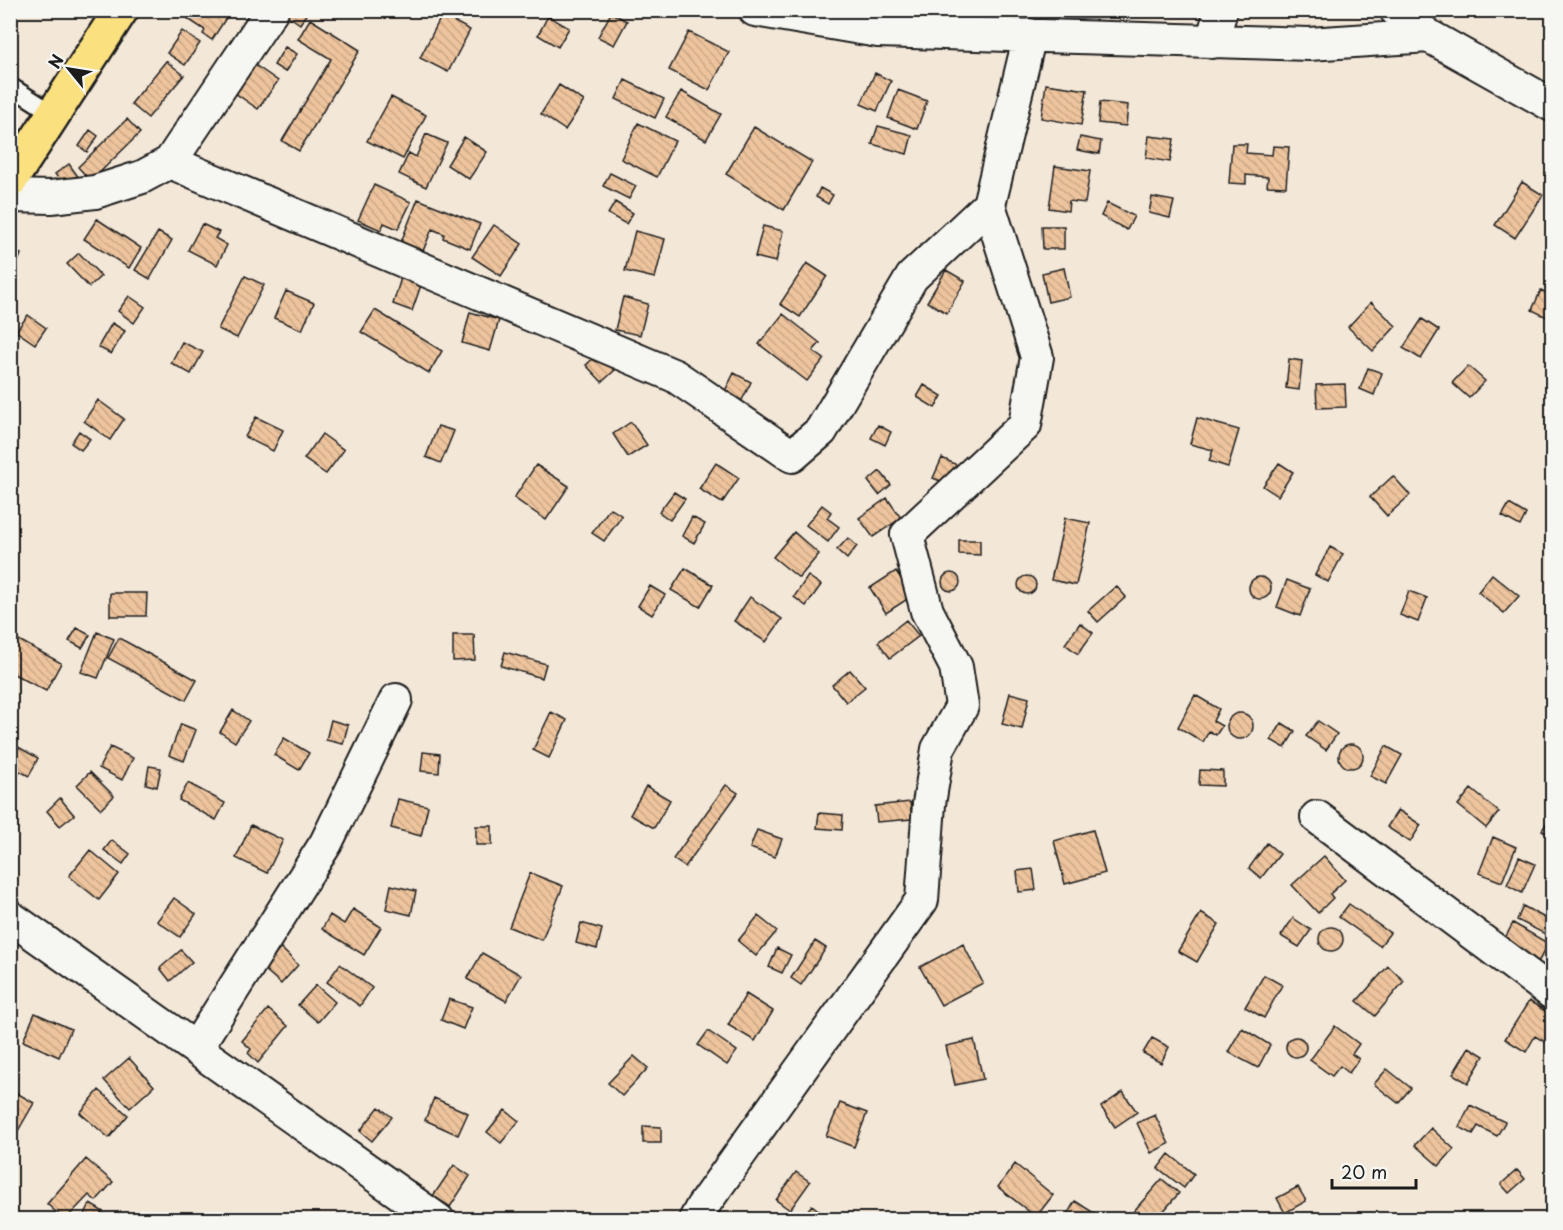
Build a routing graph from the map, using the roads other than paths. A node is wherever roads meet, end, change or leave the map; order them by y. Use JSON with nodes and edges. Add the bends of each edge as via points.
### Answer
{"nodes":[{"id":1,"x":121,"y":10,"type":"edge"},
{"id":2,"x":272,"y":10,"type":"edge"},
{"id":3,"x":755,"y":10,"type":"edge"},
{"id":4,"x":1221,"y":10,"type":"edge"},
{"id":5,"x":1396,"y":10,"type":"edge"},
{"id":6,"x":1030,"y":35,"type":"junction"},
{"id":7,"x":1429,"y":36,"type":"junction"},
{"id":8,"x":1212,"y":42,"type":"junction"},
{"id":9,"x":10,"y":86,"type":"edge"},
{"id":10,"x":1552,"y":105,"type":"edge"},
{"id":11,"x":54,"y":114,"type":"junction"},
{"id":12,"x":170,"y":162,"type":"junction"},
{"id":13,"x":10,"y":181,"type":"edge"},
{"id":14,"x":10,"y":196,"type":"edge"},
{"id":15,"x":989,"y":205,"type":"junction"},
{"id":16,"x":396,"y":700,"type":"dead end"},
{"id":17,"x":1317,"y":817,"type":"dead end"},
{"id":18,"x":10,"y":917,"type":"edge"},
{"id":19,"x":1552,"y":993,"type":"edge"},
{"id":20,"x":196,"y":1048,"type":"junction"},
{"id":21,"x":438,"y":1220,"type":"edge"},
{"id":22,"x":695,"y":1220,"type":"edge"}],
"edges":[{"from":1,"to":11,"type":"highway"},
{"from":2,"to":12,"type":"street"},
{"from":3,"to":6,"type":"street","via":[[878,31]]},
{"from":4,"to":8,"type":"street"},
{"from":5,"to":7,"type":"street"},
{"from":6,"to":8,"type":"street"},
{"from":6,"to":15,"type":"street"},
{"from":7,"to":8,"type":"street","via":[[1309,44]]},
{"from":7,"to":10,"type":"street"},
{"from":9,"to":11,"type":"lane"},
{"from":11,"to":13,"type":"highway"},
{"from":12,"to":14,"type":"street","via":[[142,177],[95,192],[51,198]]},
{"from":12,"to":15,"type":"street","via":[[675,376],[792,456],[821,431],[912,277]]},
{"from":15,"to":22,"type":"street","via":[[1037,357],[1025,425],[907,535],[927,611],[956,667],[962,706],[938,750],[929,804],[922,900]]},
{"from":16,"to":20,"type":"street","via":[[326,843]]},
{"from":17,"to":19,"type":"street"},
{"from":18,"to":20,"type":"street"},
{"from":20,"to":21,"type":"street"}]}
